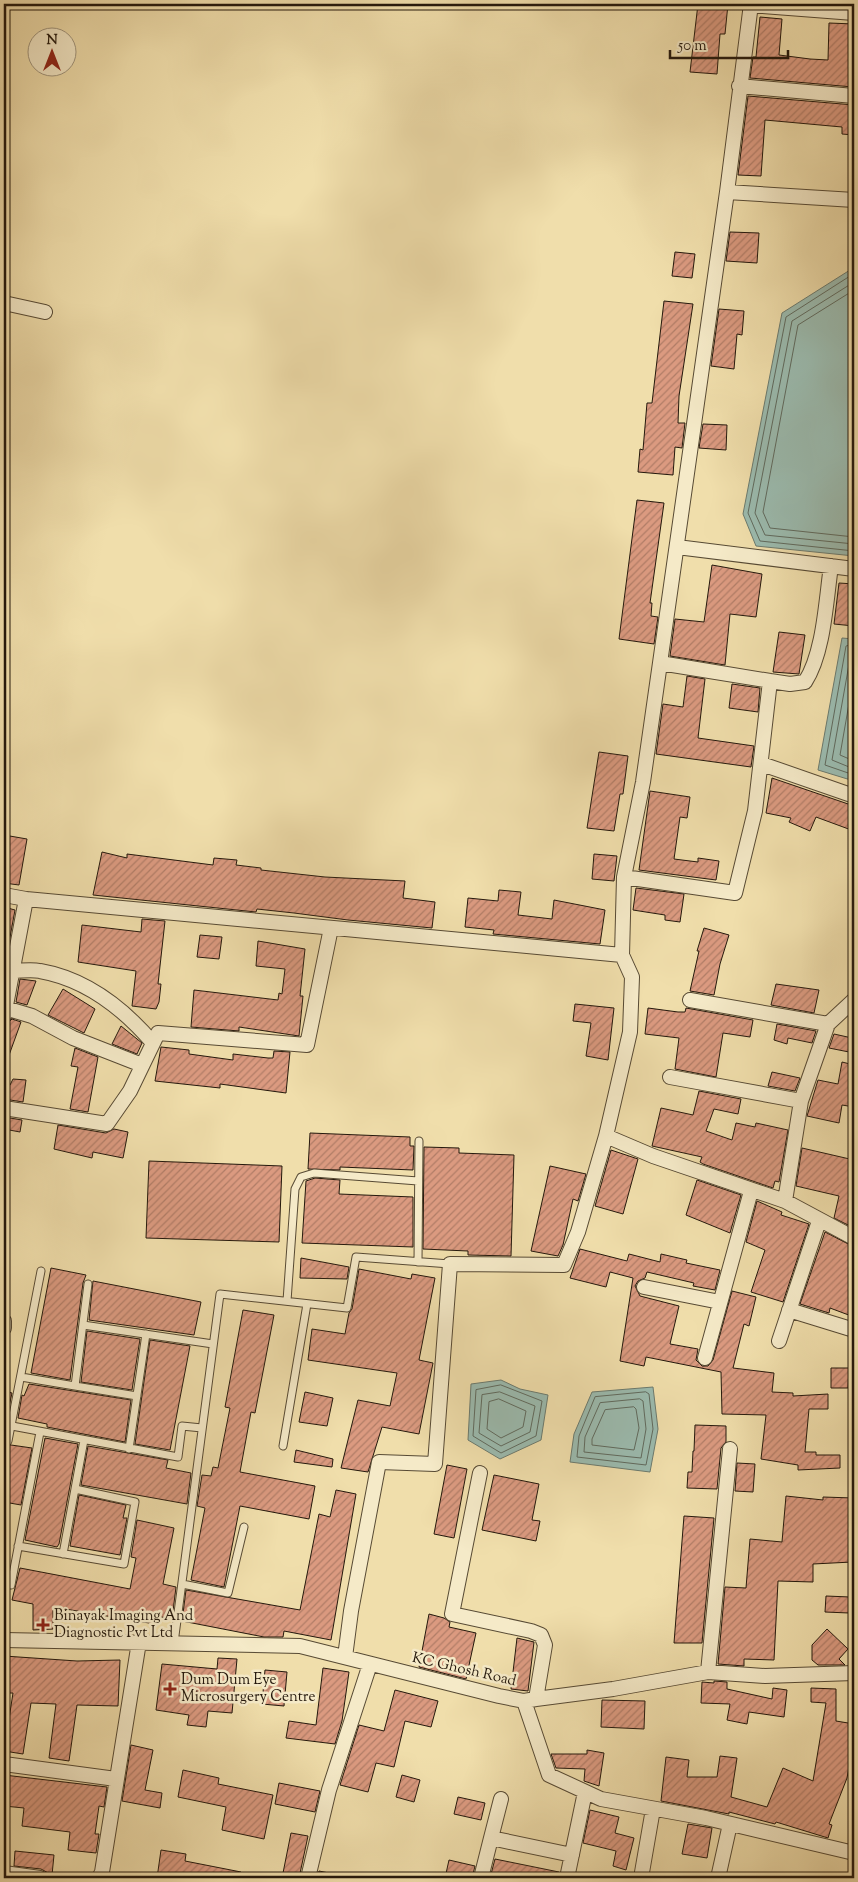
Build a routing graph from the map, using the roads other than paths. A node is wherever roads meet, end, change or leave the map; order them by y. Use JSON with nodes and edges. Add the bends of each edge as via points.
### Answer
{"nodes":[{"id":1,"x":751,"y":4,"type":"edge"},
{"id":2,"x":854,"y":13,"type":"edge"},
{"id":3,"x":739,"y":86,"type":"junction"},
{"id":4,"x":854,"y":96,"type":"edge"},
{"id":5,"x":727,"y":192,"type":"junction"},
{"id":6,"x":854,"y":200,"type":"edge"},
{"id":7,"x":4,"y":303,"type":"edge"},
{"id":8,"x":45,"y":312,"type":"dead end"},
{"id":9,"x":677,"y":547,"type":"junction"},
{"id":10,"x":831,"y":566,"type":"junction"},
{"id":11,"x":854,"y":569,"type":"edge"},
{"id":12,"x":660,"y":664,"type":"junction"},
{"id":13,"x":770,"y":681,"type":"junction"},
{"id":14,"x":762,"y":764,"type":"junction"},
{"id":15,"x":854,"y":796,"type":"edge"},
{"id":16,"x":624,"y":877,"type":"junction"},
{"id":17,"x":4,"y":895,"type":"edge"},
{"id":18,"x":26,"y":899,"type":"junction"},
{"id":19,"x":331,"y":928,"type":"junction"},
{"id":20,"x":622,"y":956,"type":"junction"},
{"id":21,"x":12,"y":971,"type":"junction"},
{"id":22,"x":690,"y":1000,"type":"dead end"},
{"id":23,"x":854,"y":1000,"type":"edge"},
{"id":24,"x":4,"y":1012,"type":"edge"},
{"id":25,"x":828,"y":1024,"type":"junction"},
{"id":26,"x":153,"y":1043,"type":"junction"},
{"id":27,"x":142,"y":1065,"type":"junction"},
{"id":28,"x":670,"y":1077,"type":"dead end"},
{"id":29,"x":801,"y":1101,"type":"junction"},
{"id":30,"x":4,"y":1108,"type":"edge"},
{"id":31,"x":606,"y":1136,"type":"junction"},
{"id":32,"x":418,"y":1141,"type":"dead end"},
{"id":33,"x":418,"y":1180,"type":"junction"},
{"id":34,"x":751,"y":1191,"type":"junction"},
{"id":35,"x":786,"y":1201,"type":"junction"},
{"id":36,"x":819,"y":1221,"type":"junction"},
{"id":37,"x":854,"y":1238,"type":"edge"},
{"id":38,"x":418,"y":1262,"type":"junction"},
{"id":39,"x":450,"y":1264,"type":"junction"},
{"id":40,"x":41,"y":1271,"type":"dead end"},
{"id":41,"x":88,"y":1284,"type":"dead end"},
{"id":42,"x":644,"y":1287,"type":"dead end"},
{"id":43,"x":287,"y":1301,"type":"junction"},
{"id":44,"x":720,"y":1302,"type":"junction"},
{"id":45,"x":307,"y":1304,"type":"junction"},
{"id":46,"x":789,"y":1310,"type":"junction"},
{"id":47,"x":4,"y":1321,"type":"edge"},
{"id":48,"x":83,"y":1325,"type":"junction"},
{"id":49,"x":4,"y":1328,"type":"edge"},
{"id":50,"x":854,"y":1330,"type":"edge"},
{"id":51,"x":146,"y":1334,"type":"junction"},
{"id":52,"x":779,"y":1341,"type":"dead end"},
{"id":53,"x":213,"y":1344,"type":"junction"},
{"id":54,"x":705,"y":1358,"type":"dead end"},
{"id":55,"x":21,"y":1377,"type":"junction"},
{"id":56,"x":75,"y":1386,"type":"junction"},
{"id":57,"x":137,"y":1396,"type":"junction"},
{"id":58,"x":12,"y":1426,"type":"junction"},
{"id":59,"x":202,"y":1428,"type":"junction"},
{"id":60,"x":40,"y":1432,"type":"junction"},
{"id":61,"x":84,"y":1440,"type":"junction"},
{"id":62,"x":8,"y":1441,"type":"dead end"},
{"id":63,"x":283,"y":1446,"type":"dead end"},
{"id":64,"x":730,"y":1448,"type":"dead end"},
{"id":65,"x":129,"y":1449,"type":"junction"},
{"id":66,"x":480,"y":1473,"type":"dead end"},
{"id":67,"x":75,"y":1489,"type":"junction"},
{"id":68,"x":244,"y":1528,"type":"dead end"},
{"id":69,"x":18,"y":1546,"type":"junction"},
{"id":70,"x":63,"y":1554,"type":"junction"},
{"id":71,"x":182,"y":1584,"type":"junction"},
{"id":72,"x":11,"y":1585,"type":"dead end"},
{"id":73,"x":4,"y":1640,"type":"edge"},
{"id":74,"x":139,"y":1642,"type":"junction"},
{"id":75,"x":174,"y":1643,"type":"junction"},
{"id":76,"x":345,"y":1657,"type":"junction"},
{"id":77,"x":370,"y":1664,"type":"junction"},
{"id":78,"x":708,"y":1672,"type":"junction"},
{"id":79,"x":854,"y":1673,"type":"edge"},
{"id":80,"x":530,"y":1700,"type":"junction"},
{"id":81,"x":4,"y":1764,"type":"edge"},
{"id":82,"x":116,"y":1779,"type":"junction"},
{"id":83,"x":585,"y":1792,"type":"junction"},
{"id":84,"x":501,"y":1799,"type":"dead end"},
{"id":85,"x":653,"y":1809,"type":"junction"},
{"id":86,"x":730,"y":1824,"type":"junction"},
{"id":87,"x":491,"y":1838,"type":"junction"},
{"id":88,"x":854,"y":1853,"type":"edge"},
{"id":89,"x":572,"y":1855,"type":"junction"},
{"id":90,"x":4,"y":1873,"type":"edge"},
{"id":91,"x":40,"y":1878,"type":"edge"},
{"id":92,"x":99,"y":1878,"type":"edge"},
{"id":93,"x":308,"y":1878,"type":"edge"},
{"id":94,"x":481,"y":1878,"type":"edge"},
{"id":95,"x":567,"y":1878,"type":"edge"},
{"id":96,"x":641,"y":1878,"type":"edge"},
{"id":97,"x":718,"y":1878,"type":"edge"}],
"edges":[{"from":1,"to":2,"type":"street"},
{"from":1,"to":3,"type":"street"},
{"from":3,"to":4,"type":"street"},
{"from":3,"to":5,"type":"street"},
{"from":5,"to":6,"type":"street"},
{"from":5,"to":9,"type":"street"},
{"from":7,"to":8,"type":"street"},
{"from":9,"to":10,"type":"street"},
{"from":9,"to":12,"type":"street"},
{"from":10,"to":11,"type":"street"},
{"from":10,"to":13,"type":"street","via":[[811,672],[805,682]]},
{"from":12,"to":13,"type":"street"},
{"from":12,"to":16,"type":"street","via":[[643,782]]},
{"from":13,"to":14,"type":"street"},
{"from":14,"to":15,"type":"street"},
{"from":14,"to":16,"type":"street","via":[[755,811],[735,893]]},
{"from":16,"to":20,"type":"street"},
{"from":17,"to":18,"type":"street"},
{"from":18,"to":19,"type":"street"},
{"from":18,"to":21,"type":"street"},
{"from":19,"to":20,"type":"street"},
{"from":19,"to":26,"type":"street","via":[[307,1045],[158,1033]]},
{"from":20,"to":31,"type":"street","via":[[632,977],[630,1032]]},
{"from":21,"to":24,"type":"street"},
{"from":21,"to":26,"type":"street","via":[[39,970],[70,980],[106,998],[130,1017]]},
{"from":22,"to":25,"type":"street"},
{"from":23,"to":25,"type":"street"},
{"from":24,"to":27,"type":"street","via":[[32,1016],[73,1038]]},
{"from":25,"to":29,"type":"street"},
{"from":26,"to":27,"type":"street"},
{"from":27,"to":30,"type":"street","via":[[130,1091],[107,1124]]},
{"from":28,"to":29,"type":"street"},
{"from":29,"to":35,"type":"street"},
{"from":31,"to":34,"type":"street"},
{"from":31,"to":39,"type":"street","via":[[578,1232],[564,1265]]},
{"from":32,"to":33,"type":"lane"},
{"from":33,"to":38,"type":"lane"},
{"from":33,"to":43,"type":"lane","via":[[314,1173],[301,1177],[295,1189]]},
{"from":34,"to":35,"type":"street"},
{"from":34,"to":44,"type":"street"},
{"from":35,"to":36,"type":"street"},
{"from":36,"to":37,"type":"street"},
{"from":36,"to":46,"type":"street"},
{"from":38,"to":39,"type":"lane"},
{"from":38,"to":45,"type":"lane","via":[[356,1257],[347,1308]]},
{"from":39,"to":76,"type":"street","via":[[434,1464],[379,1462]]},
{"from":40,"to":55,"type":"lane"},
{"from":41,"to":48,"type":"lane"},
{"from":42,"to":44,"type":"street"},
{"from":43,"to":45,"type":"lane"},
{"from":43,"to":53,"type":"lane","via":[[220,1294]]},
{"from":44,"to":54,"type":"street"},
{"from":45,"to":63,"type":"lane"},
{"from":46,"to":50,"type":"street"},
{"from":46,"to":52,"type":"street"},
{"from":47,"to":49,"type":"street"},
{"from":48,"to":51,"type":"lane"},
{"from":48,"to":56,"type":"lane"},
{"from":51,"to":53,"type":"lane"},
{"from":51,"to":57,"type":"lane"},
{"from":53,"to":59,"type":"lane"},
{"from":55,"to":56,"type":"lane"},
{"from":55,"to":58,"type":"lane"},
{"from":56,"to":57,"type":"lane"},
{"from":57,"to":65,"type":"lane"},
{"from":58,"to":60,"type":"lane"},
{"from":58,"to":62,"type":"lane"},
{"from":59,"to":65,"type":"lane","via":[[182,1426],[178,1457]]},
{"from":59,"to":71,"type":"lane"},
{"from":60,"to":61,"type":"lane"},
{"from":60,"to":69,"type":"lane"},
{"from":61,"to":65,"type":"lane"},
{"from":61,"to":67,"type":"lane"},
{"from":64,"to":78,"type":"street"},
{"from":66,"to":80,"type":"street","via":[[452,1614],[541,1635],[545,1645]]},
{"from":67,"to":70,"type":"lane"},
{"from":67,"to":70,"type":"lane","via":[[135,1502],[126,1555],[124,1564]]},
{"from":68,"to":71,"type":"lane","via":[[228,1593]]},
{"from":69,"to":70,"type":"lane"},
{"from":69,"to":72,"type":"lane"},
{"from":71,"to":75,"type":"lane"},
{"from":73,"to":74,"type":"street","name":"KC Ghosh Road"},
{"from":74,"to":75,"type":"street","name":"KC Ghosh Road"},
{"from":74,"to":82,"type":"street"},
{"from":75,"to":76,"type":"street","name":"KC Ghosh Road","via":[[300,1646]]},
{"from":76,"to":77,"type":"street","name":"KC Ghosh Road"},
{"from":77,"to":80,"type":"street","name":"KC Ghosh Road","via":[[499,1696]]},
{"from":77,"to":93,"type":"street","via":[[329,1790]]},
{"from":78,"to":79,"type":"street","via":[[765,1676]]},
{"from":78,"to":80,"type":"street"},
{"from":80,"to":83,"type":"street","name":"KC Ghosh Road","via":[[549,1775]]},
{"from":81,"to":82,"type":"street"},
{"from":82,"to":92,"type":"street"},
{"from":83,"to":85,"type":"street","name":"KC Ghosh Road","via":[[601,1799]]},
{"from":83,"to":89,"type":"street"},
{"from":84,"to":87,"type":"street"},
{"from":85,"to":86,"type":"street","name":"KC Ghosh Road"},
{"from":85,"to":96,"type":"street"},
{"from":86,"to":88,"type":"street","name":"KC Ghosh Road"},
{"from":86,"to":97,"type":"street"},
{"from":87,"to":89,"type":"street"},
{"from":87,"to":94,"type":"street"},
{"from":89,"to":95,"type":"street"},
{"from":90,"to":91,"type":"street"}]}
